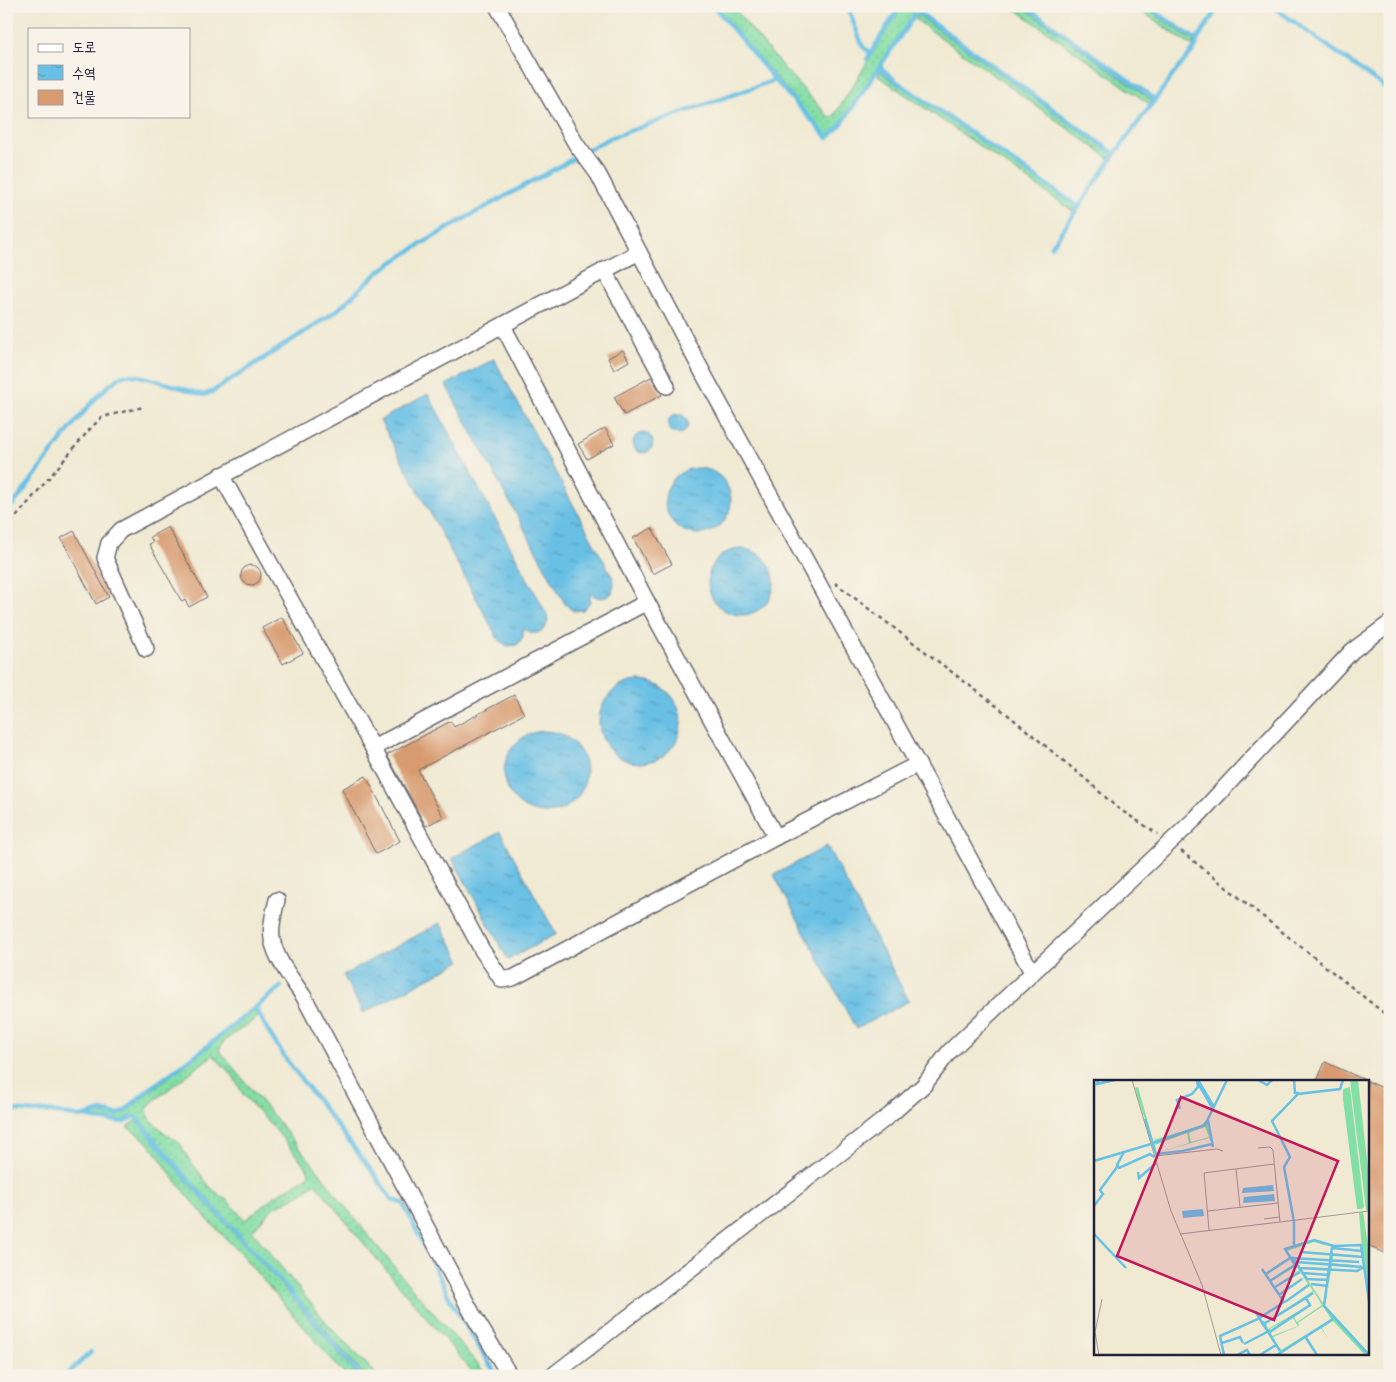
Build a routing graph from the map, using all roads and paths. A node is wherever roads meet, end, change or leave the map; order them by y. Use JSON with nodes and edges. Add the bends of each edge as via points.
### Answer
{"nodes":[{"id":1,"x":497,"y":6,"type":"edge"},
{"id":2,"x":639,"y":252,"type":"junction"},
{"id":3,"x":604,"y":270,"type":"junction"},
{"id":4,"x":503,"y":326,"type":"junction"},
{"id":5,"x":667,"y":386,"type":"dead end"},
{"id":6,"x":143,"y":407,"type":"dead end"},
{"id":7,"x":221,"y":475,"type":"junction"},
{"id":8,"x":6,"y":528,"type":"edge"},
{"id":9,"x":834,"y":583,"type":"dead end"},
{"id":10,"x":647,"y":602,"type":"junction"},
{"id":11,"x":1390,"y":622,"type":"edge"},
{"id":12,"x":146,"y":649,"type":"dead end"},
{"id":13,"x":373,"y":748,"type":"junction"},
{"id":14,"x":918,"y":764,"type":"junction"},
{"id":15,"x":776,"y":837,"type":"junction"},
{"id":16,"x":1170,"y":842,"type":"junction"},
{"id":17,"x":277,"y":900,"type":"dead end"},
{"id":18,"x":1032,"y":972,"type":"junction"},
{"id":19,"x":1390,"y":1018,"type":"edge"},
{"id":20,"x":510,"y":1376,"type":"edge"},
{"id":21,"x":552,"y":1376,"type":"edge"}],
"edges":[{"from":1,"to":2,"type":"street","via":[[576,144],[598,174]]},
{"from":2,"to":3,"type":"street"},
{"from":2,"to":14,"type":"street","via":[[708,384]]},
{"from":3,"to":4,"type":"street"},
{"from":3,"to":5,"type":"street"},
{"from":4,"to":7,"type":"street"},
{"from":4,"to":10,"type":"street"},
{"from":6,"to":8,"type":"path","via":[[102,417]]},
{"from":7,"to":12,"type":"street","via":[[121,530],[109,544],[105,558]]},
{"from":7,"to":13,"type":"street"},
{"from":9,"to":16,"type":"path","via":[[1007,714],[1116,807]]},
{"from":10,"to":13,"type":"street"},
{"from":10,"to":15,"type":"street"},
{"from":11,"to":16,"type":"street","via":[[1352,651]]},
{"from":13,"to":15,"type":"street","via":[[482,950],[502,980],[513,978]]},
{"from":14,"to":15,"type":"street"},
{"from":14,"to":18,"type":"street"},
{"from":16,"to":18,"type":"street"},
{"from":16,"to":19,"type":"path"},
{"from":17,"to":20,"type":"street","via":[[272,938],[280,959],[304,997],[473,1315]]},
{"from":18,"to":21,"type":"street","via":[[949,1052],[924,1085],[890,1115]]}]}
